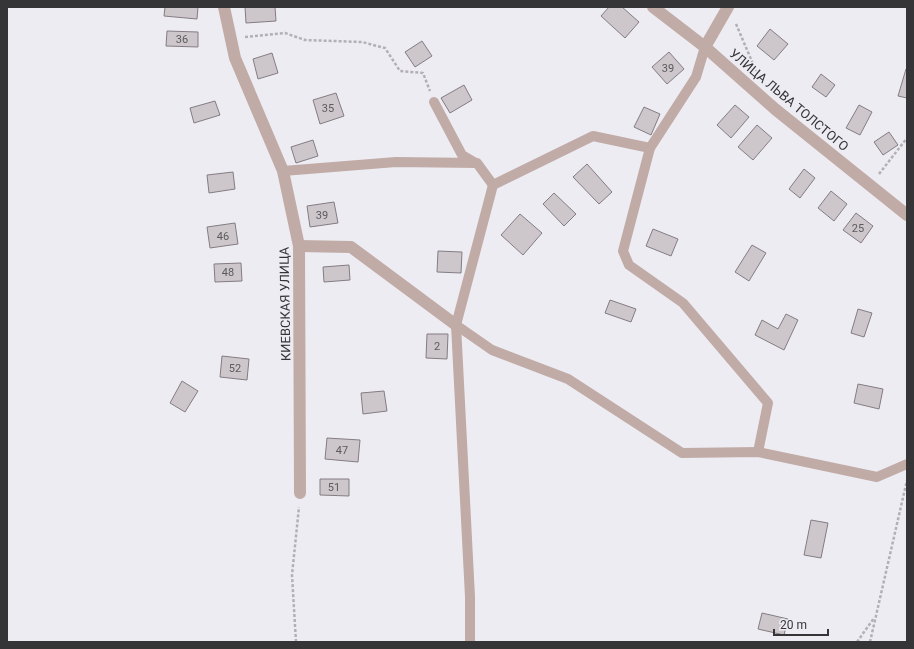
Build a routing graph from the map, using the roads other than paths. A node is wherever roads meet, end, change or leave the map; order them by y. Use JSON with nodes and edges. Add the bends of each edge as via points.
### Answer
{"nodes":[{"id":1,"x":224,"y":7,"type":"edge"},
{"id":2,"x":653,"y":7,"type":"edge"},
{"id":3,"x":728,"y":7,"type":"edge"},
{"id":4,"x":706,"y":48,"type":"junction"},
{"id":5,"x":434,"y":102,"type":"road end"},
{"id":6,"x":650,"y":148,"type":"junction"},
{"id":7,"x":477,"y":163,"type":"junction"},
{"id":8,"x":283,"y":171,"type":"junction"},
{"id":9,"x":493,"y":185,"type":"junction"},
{"id":10,"x":907,"y":215,"type":"edge"},
{"id":11,"x":299,"y":246,"type":"junction"},
{"id":12,"x":456,"y":326,"type":"junction"},
{"id":13,"x":758,"y":452,"type":"junction"},
{"id":14,"x":907,"y":464,"type":"edge"},
{"id":15,"x":300,"y":493,"type":"road end"},
{"id":16,"x":470,"y":642,"type":"edge"}],
"edges":[{"from":1,"to":8,"type":"street","name":"КИЕВСКАЯ УЛИЦА","via":[[235,58]]},
{"from":2,"to":4,"type":"street","name":"УЛИЦА ЛЬВА ТОЛСТОГО"},
{"from":3,"to":4,"type":"street"},
{"from":4,"to":6,"type":"lane","via":[[696,77]]},
{"from":4,"to":10,"type":"street","name":"УЛИЦА ЛЬВА ТОЛСТОГО","via":[[775,109]]},
{"from":5,"to":7,"type":"lane","via":[[462,155]]},
{"from":6,"to":9,"type":"lane","via":[[593,136]]},
{"from":6,"to":13,"type":"lane","via":[[623,251],[629,265],[683,303],[768,403]]},
{"from":7,"to":8,"type":"lane","via":[[396,162]]},
{"from":7,"to":9,"type":"lane"},
{"from":8,"to":11,"type":"street","name":"КИЕВСКАЯ УЛИЦА"},
{"from":9,"to":12,"type":"lane"},
{"from":11,"to":12,"type":"street","via":[[351,247]]},
{"from":11,"to":15,"type":"street","name":"КИЕВСКАЯ УЛИЦА"},
{"from":12,"to":13,"type":"lane","via":[[492,350],[568,379],[682,453]]},
{"from":12,"to":16,"type":"lane"},
{"from":13,"to":14,"type":"lane","via":[[877,477]]}]}
